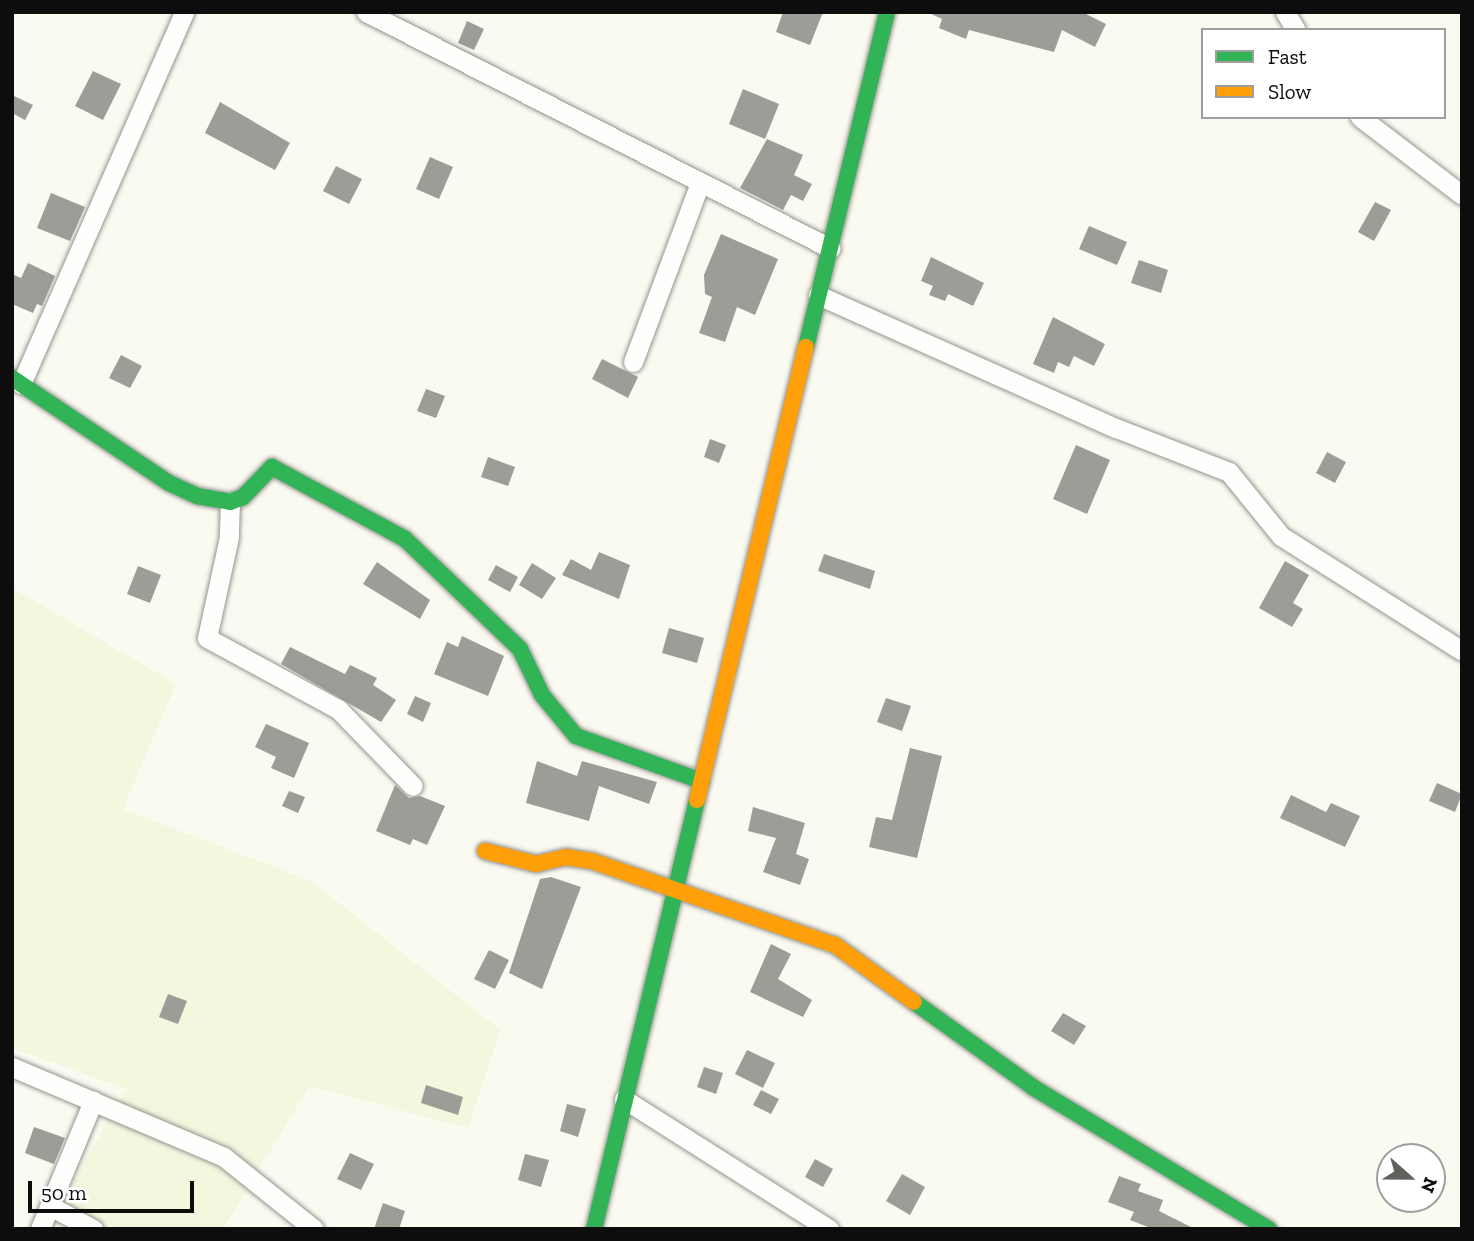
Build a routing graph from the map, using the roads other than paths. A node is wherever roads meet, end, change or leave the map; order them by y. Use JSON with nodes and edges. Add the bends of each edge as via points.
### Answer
{"nodes":[{"id":1,"x":184,"y":12,"type":"edge"},
{"id":2,"x":366,"y":12,"type":"edge"},
{"id":3,"x":887,"y":12,"type":"edge"},
{"id":4,"x":1284,"y":12,"type":"edge"},
{"id":5,"x":397,"y":21,"type":"edge"},
{"id":6,"x":1295,"y":28,"type":"edge"},
{"id":7,"x":1363,"y":119,"type":"edge"},
{"id":8,"x":700,"y":183,"type":"junction"},
{"id":9,"x":1462,"y":195,"type":"edge"},
{"id":10,"x":830,"y":248,"type":"junction"},
{"id":11,"x":818,"y":295,"type":"junction"},
{"id":12,"x":633,"y":362,"type":"dead end"},
{"id":13,"x":17,"y":381,"type":"edge"},
{"id":14,"x":230,"y":502,"type":"junction"},
{"id":15,"x":1462,"y":651,"type":"edge"},
{"id":16,"x":702,"y":781,"type":"junction"},
{"id":17,"x":413,"y":786,"type":"dead end"},
{"id":18,"x":485,"y":851,"type":"dead end"},
{"id":19,"x":677,"y":888,"type":"junction"},
{"id":20,"x":12,"y":1067,"type":"edge"},
{"id":21,"x":624,"y":1099,"type":"junction"},
{"id":22,"x":93,"y":1101,"type":"junction"},
{"id":23,"x":50,"y":1206,"type":"junction"},
{"id":24,"x":40,"y":1229,"type":"edge"},
{"id":25,"x":93,"y":1229,"type":"edge"},
{"id":26,"x":314,"y":1229,"type":"edge"},
{"id":27,"x":594,"y":1229,"type":"edge"},
{"id":28,"x":829,"y":1229,"type":"edge"},
{"id":29,"x":1269,"y":1229,"type":"edge"}],
"edges":[{"from":1,"to":13,"type":"street"},
{"from":2,"to":5,"type":"street"},
{"from":3,"to":10,"type":"street"},
{"from":4,"to":6,"type":"street"},
{"from":5,"to":8,"type":"street"},
{"from":7,"to":9,"type":"street"},
{"from":8,"to":10,"type":"street"},
{"from":8,"to":12,"type":"street"},
{"from":10,"to":11,"type":"street"},
{"from":11,"to":15,"type":"street","via":[[1116,428],[1229,471],[1280,536]]},
{"from":11,"to":16,"type":"street"},
{"from":13,"to":14,"type":"street","via":[[169,484],[197,496]]},
{"from":14,"to":16,"type":"street","via":[[243,497],[272,467],[405,540],[520,649],[542,695],[576,736]]},
{"from":14,"to":17,"type":"street","via":[[229,537],[207,638],[338,709]]},
{"from":16,"to":19,"type":"street"},
{"from":18,"to":19,"type":"street","via":[[536,863],[580,858]]},
{"from":19,"to":21,"type":"street"},
{"from":19,"to":29,"type":"street","via":[[820,938],[849,953],[1034,1088]]},
{"from":20,"to":22,"type":"street"},
{"from":21,"to":27,"type":"street"},
{"from":21,"to":28,"type":"street"},
{"from":22,"to":23,"type":"street"},
{"from":22,"to":26,"type":"street","via":[[224,1157]]},
{"from":23,"to":24,"type":"street"},
{"from":23,"to":25,"type":"street"}]}
